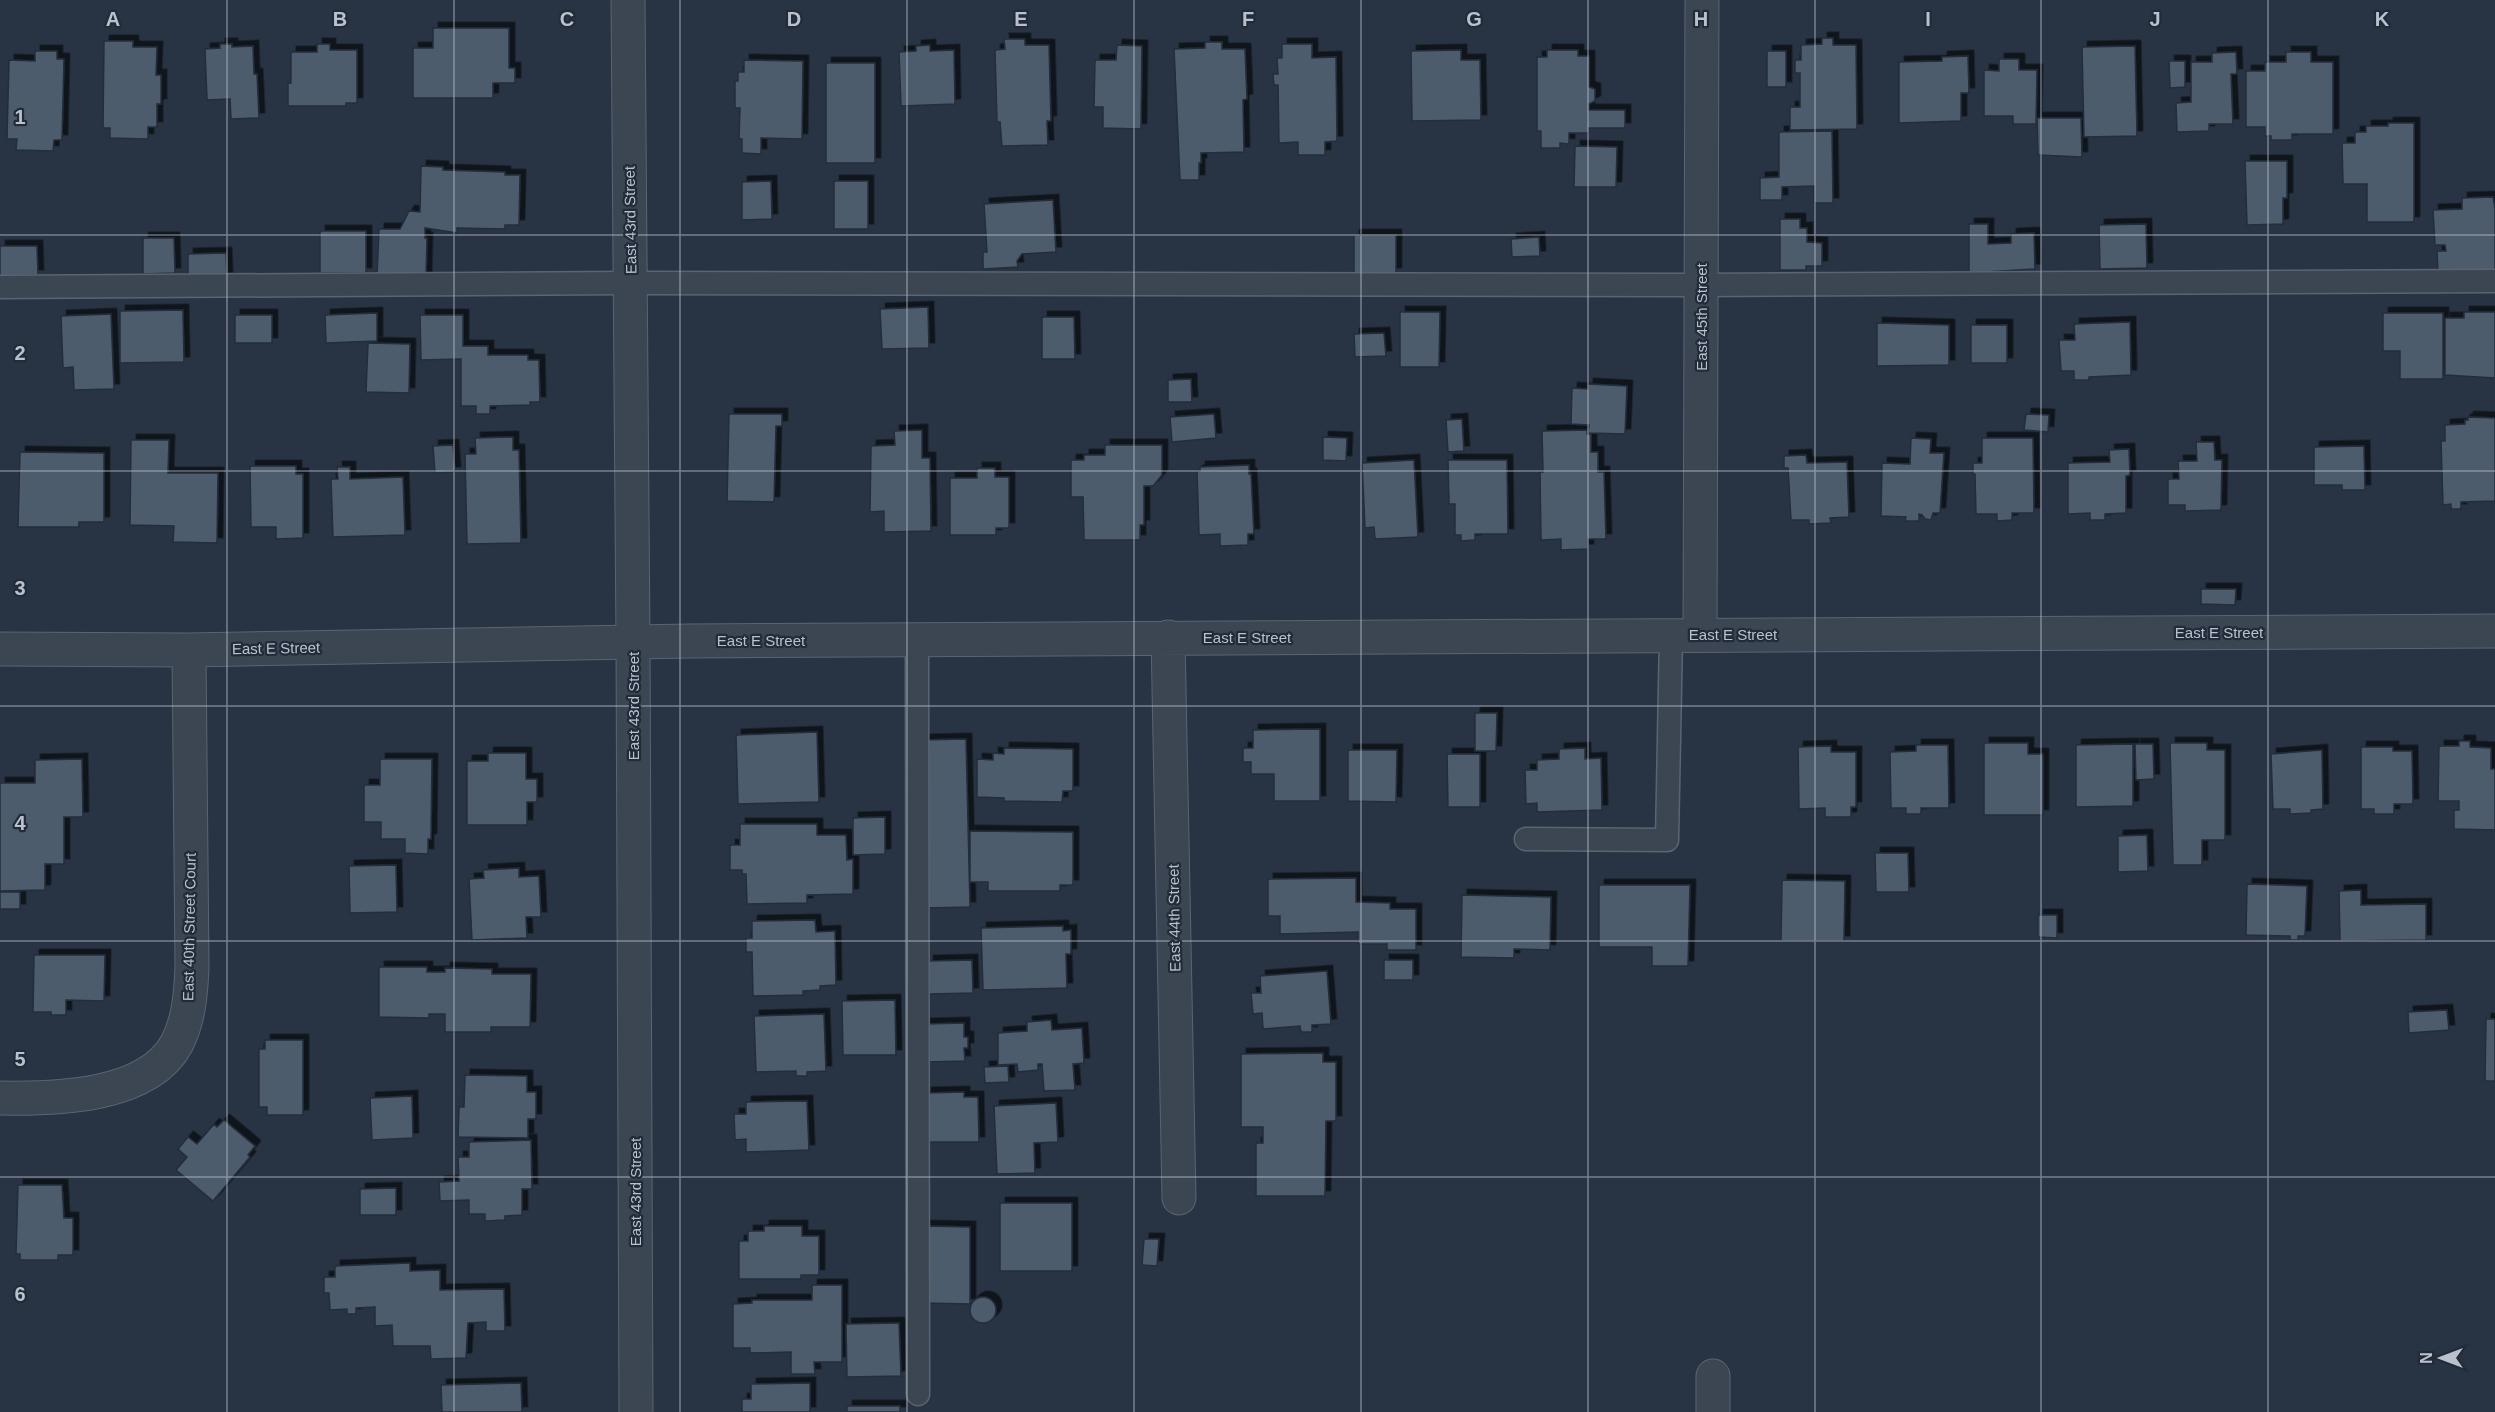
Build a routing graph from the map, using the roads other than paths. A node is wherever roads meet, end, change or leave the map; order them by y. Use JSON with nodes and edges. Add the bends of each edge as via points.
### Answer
{"nodes":[{"id":1,"x":628,"y":0,"type":"edge"},
{"id":2,"x":1702,"y":0,"type":"edge"},
{"id":3,"x":2495,"y":281,"type":"edge"},
{"id":4,"x":630,"y":283,"type":"junction"},
{"id":5,"x":1701,"y":285,"type":"junction"},
{"id":6,"x":0,"y":287,"type":"edge"},
{"id":7,"x":2495,"y":631,"type":"edge"},
{"id":8,"x":1686,"y":634,"type":"junction"},
{"id":9,"x":1168,"y":637,"type":"junction"},
{"id":10,"x":917,"y":639,"type":"junction"},
{"id":11,"x":633,"y":641,"type":"junction"},
{"id":12,"x":0,"y":649,"type":"edge"},
{"id":13,"x":189,"y":650,"type":"junction"},
{"id":14,"x":1526,"y":839,"type":"dead end"},
{"id":15,"x":0,"y":1098,"type":"edge"},
{"id":16,"x":1179,"y":1198,"type":"dead end"},
{"id":17,"x":1713,"y":1376,"type":"dead end"},
{"id":18,"x":918,"y":1395,"type":"dead end"},
{"id":19,"x":636,"y":1412,"type":"edge"},
{"id":20,"x":1713,"y":1412,"type":"edge"}],
"edges":[{"from":1,"to":4,"type":"street","name":"East 43rd Street"},
{"from":2,"to":5,"type":"street","name":"East 45th Street"},
{"from":3,"to":5,"type":"lane"},
{"from":4,"to":5,"type":"lane"},
{"from":4,"to":6,"type":"lane"},
{"from":4,"to":11,"type":"street","name":"East 43rd Street"},
{"from":5,"to":8,"type":"street","name":"East 45th Street"},
{"from":7,"to":8,"type":"street","name":"East E Street"},
{"from":8,"to":9,"type":"street","name":"East E Street"},
{"from":8,"to":14,"type":"lane","name":"East 45th Street","via":[[1667,840]]},
{"from":9,"to":10,"type":"street","name":"East E Street"},
{"from":9,"to":16,"type":"street","name":"East 44th Street"},
{"from":10,"to":11,"type":"street","name":"East E Street"},
{"from":10,"to":18,"type":"lane"},
{"from":11,"to":13,"type":"street","name":"East E Street"},
{"from":11,"to":19,"type":"street","name":"East 43rd Street"},
{"from":12,"to":13,"type":"street","name":"East E Street"},
{"from":13,"to":15,"type":"street","name":"East 40th Street Court","via":[[192,967],[182,1031],[168,1057],[131,1081],[79,1095]]},
{"from":17,"to":20,"type":"street"}]}
